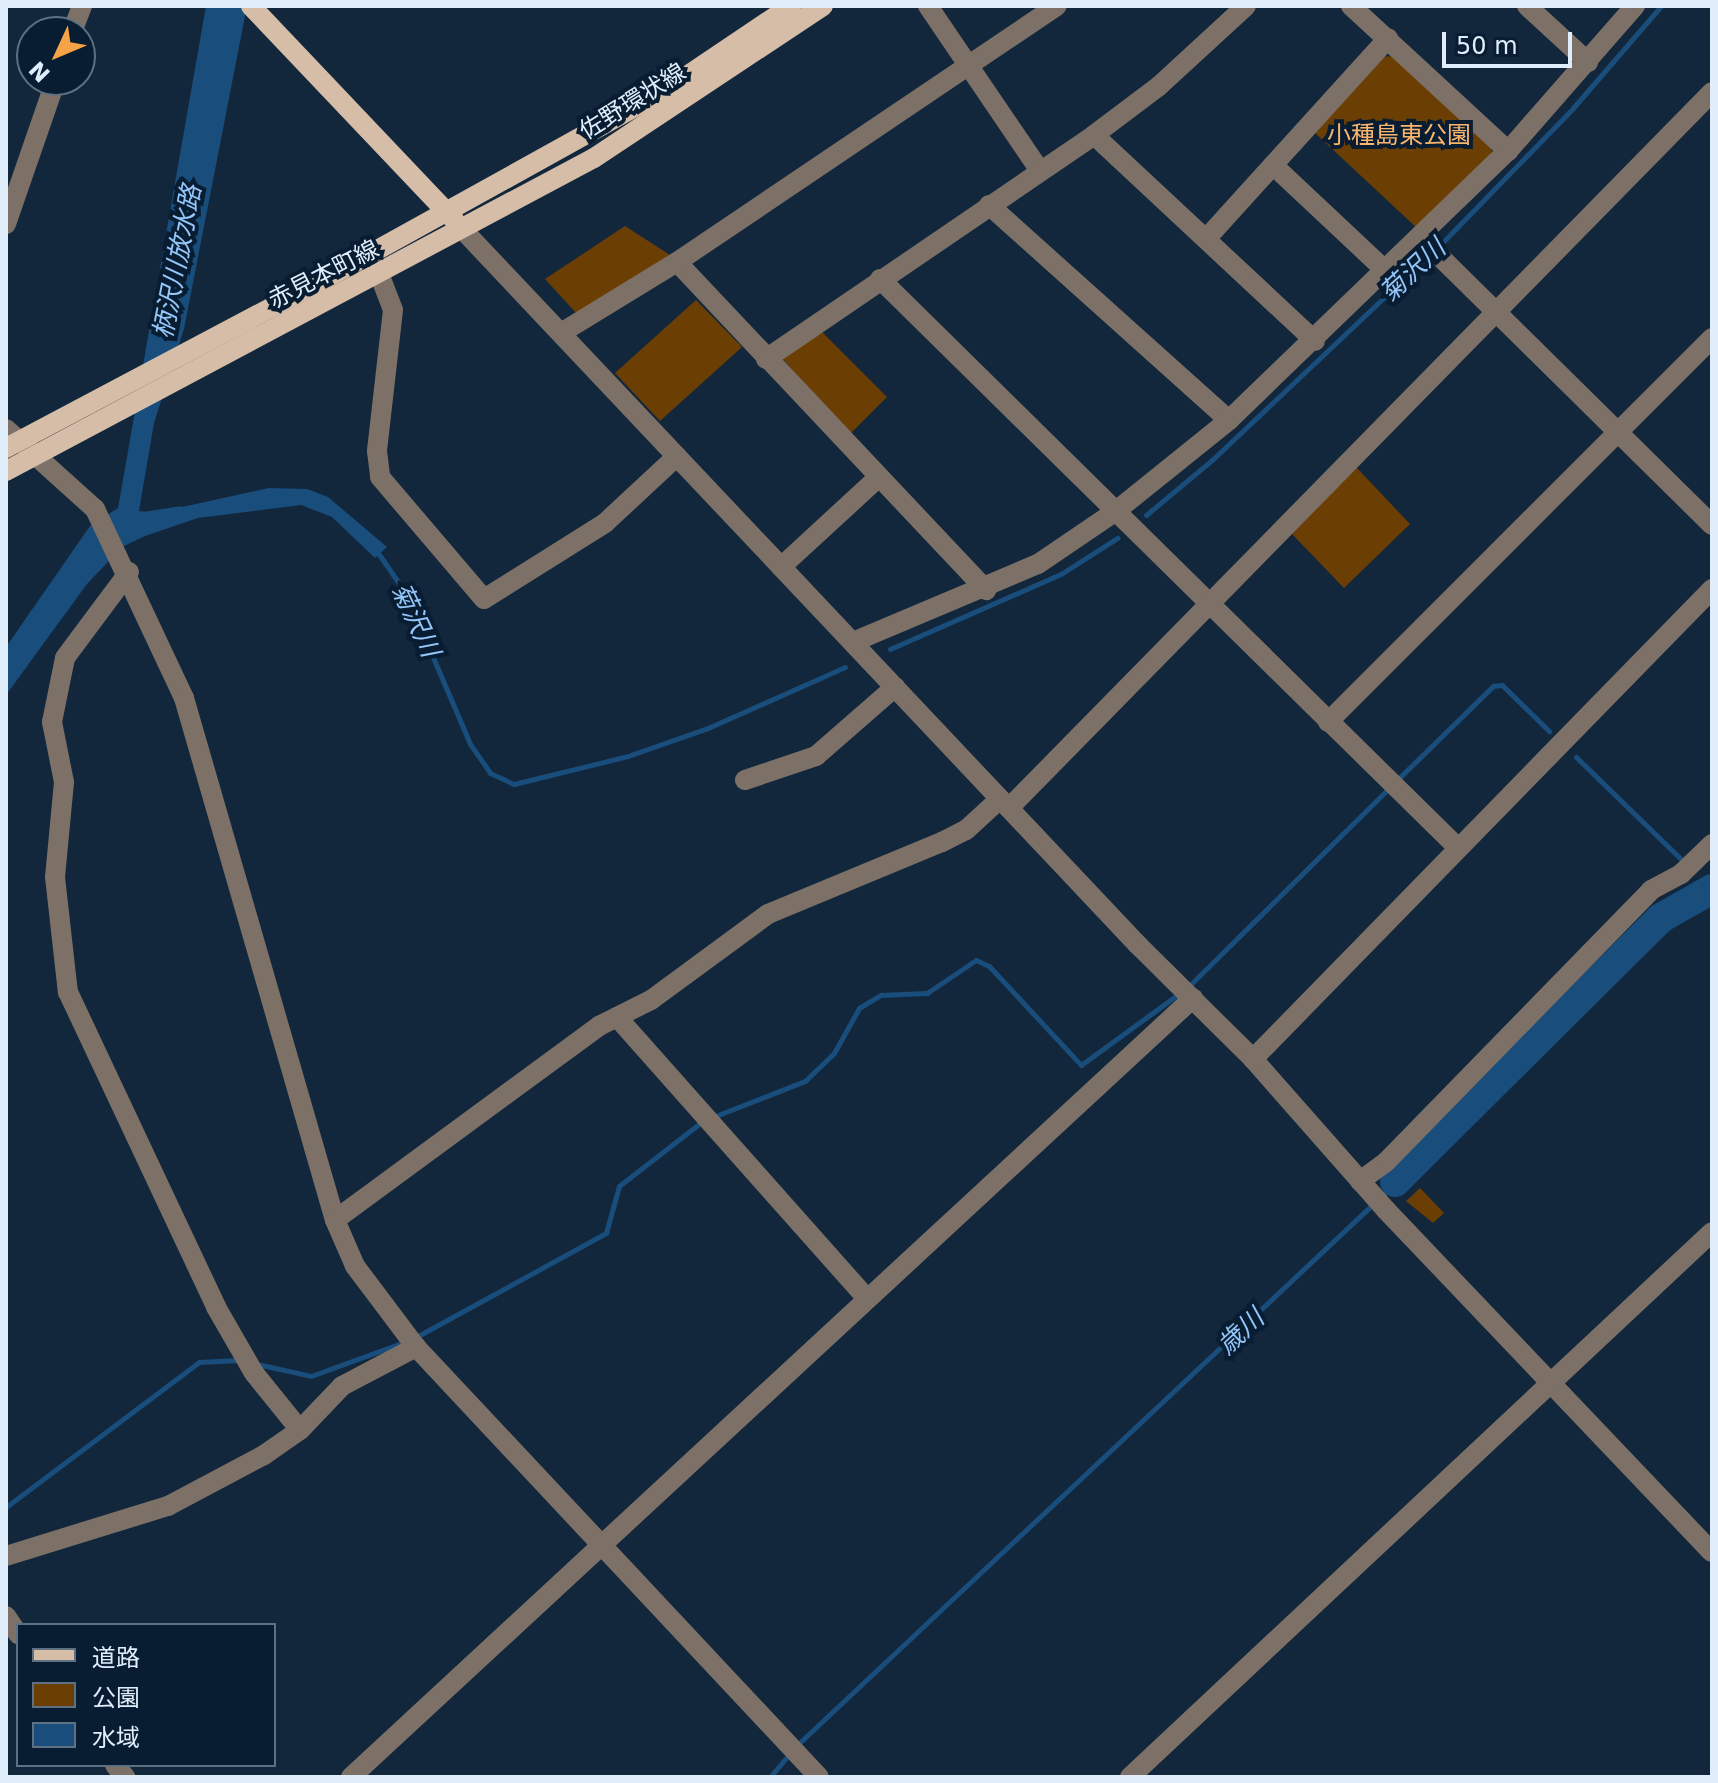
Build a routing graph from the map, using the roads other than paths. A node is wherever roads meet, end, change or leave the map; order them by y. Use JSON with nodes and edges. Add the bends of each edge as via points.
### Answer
{"nodes":[{"id":1,"x":791,"y":6,"type":"edge"},
{"id":2,"x":823,"y":6,"type":"edge"},
{"id":3,"x":928,"y":6,"type":"edge"},
{"id":4,"x":1057,"y":6,"type":"edge"},
{"id":5,"x":1246,"y":6,"type":"edge"},
{"id":6,"x":1351,"y":6,"type":"edge"},
{"id":7,"x":1527,"y":6,"type":"edge"},
{"id":8,"x":1635,"y":6,"type":"edge"},
{"id":9,"x":254,"y":9,"type":"edge"},
{"id":10,"x":1388,"y":38,"type":"junction"},
{"id":11,"x":1588,"y":62,"type":"junction"},
{"id":12,"x":971,"y":68,"type":"junction"},
{"id":13,"x":1712,"y":92,"type":"edge"},
{"id":14,"x":50,"y":96,"type":"edge"},
{"id":15,"x":1094,"y":135,"type":"junction"},
{"id":16,"x":1508,"y":151,"type":"junction"},
{"id":17,"x":1273,"y":165,"type":"junction"},
{"id":18,"x":1040,"y":171,"type":"junction"},
{"id":19,"x":989,"y":205,"type":"junction"},
{"id":20,"x":447,"y":212,"type":"junction"},
{"id":21,"x":6,"y":224,"type":"edge"},
{"id":22,"x":464,"y":231,"type":"junction"},
{"id":23,"x":1206,"y":239,"type":"junction"},
{"id":24,"x":1423,"y":240,"type":"junction"},
{"id":25,"x":677,"y":262,"type":"junction"},
{"id":26,"x":1386,"y":271,"type":"junction"},
{"id":27,"x":380,"y":276,"type":"junction"},
{"id":28,"x":880,"y":279,"type":"junction"},
{"id":29,"x":1496,"y":313,"type":"junction"},
{"id":30,"x":561,"y":333,"type":"junction"},
{"id":31,"x":1712,"y":338,"type":"edge"},
{"id":32,"x":1315,"y":341,"type":"junction"},
{"id":33,"x":766,"y":359,"type":"junction"},
{"id":34,"x":118,"y":399,"type":"junction"},
{"id":35,"x":1229,"y":420,"type":"junction"},
{"id":36,"x":1618,"y":434,"type":"junction"},
{"id":37,"x":9,"y":440,"type":"edge"},
{"id":38,"x":34,"y":456,"type":"junction"},
{"id":39,"x":677,"y":456,"type":"junction"},
{"id":40,"x":6,"y":471,"type":"edge"},
{"id":41,"x":879,"y":477,"type":"junction"},
{"id":42,"x":1116,"y":511,"type":"junction"},
{"id":43,"x":1712,"y":525,"type":"edge"},
{"id":44,"x":124,"y":563,"type":"junction"},
{"id":45,"x":781,"y":567,"type":"junction"},
{"id":46,"x":1712,"y":589,"type":"edge"},
{"id":47,"x":986,"y":590,"type":"junction"},
{"id":48,"x":1209,"y":604,"type":"junction"},
{"id":49,"x":853,"y":642,"type":"junction"},
{"id":50,"x":895,"y":687,"type":"junction"},
{"id":51,"x":1328,"y":722,"type":"junction"},
{"id":52,"x":745,"y":780,"type":"dead end"},
{"id":53,"x":1005,"y":804,"type":"junction"},
{"id":54,"x":1457,"y":847,"type":"junction"},
{"id":55,"x":1710,"y":851,"type":"edge"},
{"id":56,"x":1193,"y":998,"type":"junction"},
{"id":57,"x":617,"y":1017,"type":"junction"},
{"id":58,"x":1253,"y":1059,"type":"junction"},
{"id":59,"x":1372,"y":1195,"type":"junction"},
{"id":60,"x":335,"y":1220,"type":"junction"},
{"id":61,"x":1712,"y":1232,"type":"edge"},
{"id":62,"x":866,"y":1297,"type":"junction"},
{"id":63,"x":416,"y":1347,"type":"junction"},
{"id":64,"x":1551,"y":1382,"type":"junction"},
{"id":65,"x":300,"y":1430,"type":"junction"},
{"id":66,"x":603,"y":1546,"type":"junction"},
{"id":67,"x":1712,"y":1552,"type":"edge"},
{"id":68,"x":6,"y":1556,"type":"edge"},
{"id":69,"x":351,"y":1777,"type":"edge"},
{"id":70,"x":819,"y":1777,"type":"edge"},
{"id":71,"x":1130,"y":1777,"type":"edge"}],
"edges":[{"from":1,"to":20,"type":"main road","name":"佐野環状線","via":[[666,90]]},
{"from":2,"to":22,"type":"main road","name":"佐野環状線","via":[[594,158]]},
{"from":3,"to":12,"type":"street"},
{"from":4,"to":12,"type":"street"},
{"from":5,"to":15,"type":"street","via":[[1159,86]]},
{"from":6,"to":10,"type":"street"},
{"from":7,"to":11,"type":"street"},
{"from":8,"to":11,"type":"street"},
{"from":9,"to":20,"type":"main road"},
{"from":10,"to":16,"type":"street"},
{"from":10,"to":17,"type":"street"},
{"from":11,"to":16,"type":"street"},
{"from":12,"to":18,"type":"street"},
{"from":12,"to":25,"type":"street"},
{"from":13,"to":29,"type":"street"},
{"from":14,"to":21,"type":"street"},
{"from":15,"to":18,"type":"street"},
{"from":15,"to":23,"type":"street"},
{"from":16,"to":24,"type":"street"},
{"from":17,"to":23,"type":"street"},
{"from":17,"to":26,"type":"street"},
{"from":18,"to":19,"type":"street"},
{"from":19,"to":28,"type":"street"},
{"from":19,"to":35,"type":"street"},
{"from":20,"to":22,"type":"main road"},
{"from":20,"to":34,"type":"main road","name":"赤見本町線","via":[[183,353]]},
{"from":22,"to":27,"type":"main road","name":"赤見本町線"},
{"from":22,"to":30,"type":"street"},
{"from":23,"to":32,"type":"street"},
{"from":24,"to":26,"type":"street"},
{"from":24,"to":29,"type":"street"},
{"from":25,"to":30,"type":"street"},
{"from":25,"to":33,"type":"street"},
{"from":26,"to":32,"type":"street"},
{"from":27,"to":34,"type":"main road","name":"赤見本町線","via":[[185,376]]},
{"from":27,"to":39,"type":"street","via":[[393,310],[377,451],[380,477],[484,599],[605,523]]},
{"from":28,"to":33,"type":"street"},
{"from":28,"to":42,"type":"street"},
{"from":29,"to":36,"type":"street"},
{"from":29,"to":48,"type":"street"},
{"from":30,"to":39,"type":"street"},
{"from":31,"to":36,"type":"street"},
{"from":32,"to":35,"type":"street"},
{"from":33,"to":41,"type":"street"},
{"from":34,"to":37,"type":"main road"},
{"from":34,"to":38,"type":"main road"},
{"from":35,"to":42,"type":"street"},
{"from":36,"to":43,"type":"street"},
{"from":36,"to":51,"type":"street"},
{"from":37,"to":38,"type":"street"},
{"from":38,"to":40,"type":"main road"},
{"from":38,"to":44,"type":"street","via":[[57,472],[100,518]]},
{"from":39,"to":45,"type":"street"},
{"from":41,"to":45,"type":"street"},
{"from":41,"to":47,"type":"street"},
{"from":42,"to":47,"type":"street","via":[[1038,564]]},
{"from":42,"to":48,"type":"street"},
{"from":44,"to":60,"type":"street","via":[[184,698]]},
{"from":44,"to":65,"type":"street","via":[[65,658],[52,722],[64,782],[55,877],[68,992],[201,1279],[254,1373]]},
{"from":45,"to":49,"type":"street"},
{"from":46,"to":54,"type":"street"},
{"from":47,"to":49,"type":"street"},
{"from":48,"to":51,"type":"street"},
{"from":48,"to":53,"type":"street"},
{"from":49,"to":50,"type":"street"},
{"from":50,"to":52,"type":"street","via":[[816,756]]},
{"from":50,"to":53,"type":"street"},
{"from":51,"to":54,"type":"street"},
{"from":53,"to":56,"type":"street"},
{"from":53,"to":57,"type":"street","via":[[942,842],[768,914],[684,978]]},
{"from":54,"to":58,"type":"street"},
{"from":55,"to":59,"type":"street","via":[[1651,890],[1386,1162]]},
{"from":56,"to":58,"type":"street"},
{"from":56,"to":62,"type":"street"},
{"from":57,"to":60,"type":"street"},
{"from":57,"to":62,"type":"street"},
{"from":58,"to":59,"type":"street"},
{"from":59,"to":64,"type":"street"},
{"from":60,"to":63,"type":"street","via":[[355,1266]]},
{"from":61,"to":64,"type":"street"},
{"from":62,"to":66,"type":"street"},
{"from":63,"to":65,"type":"street","via":[[342,1386]]},
{"from":63,"to":66,"type":"street"},
{"from":64,"to":67,"type":"street"},
{"from":64,"to":71,"type":"street"},
{"from":65,"to":68,"type":"street","via":[[168,1506]]},
{"from":66,"to":69,"type":"street"},
{"from":66,"to":70,"type":"street"}]}
